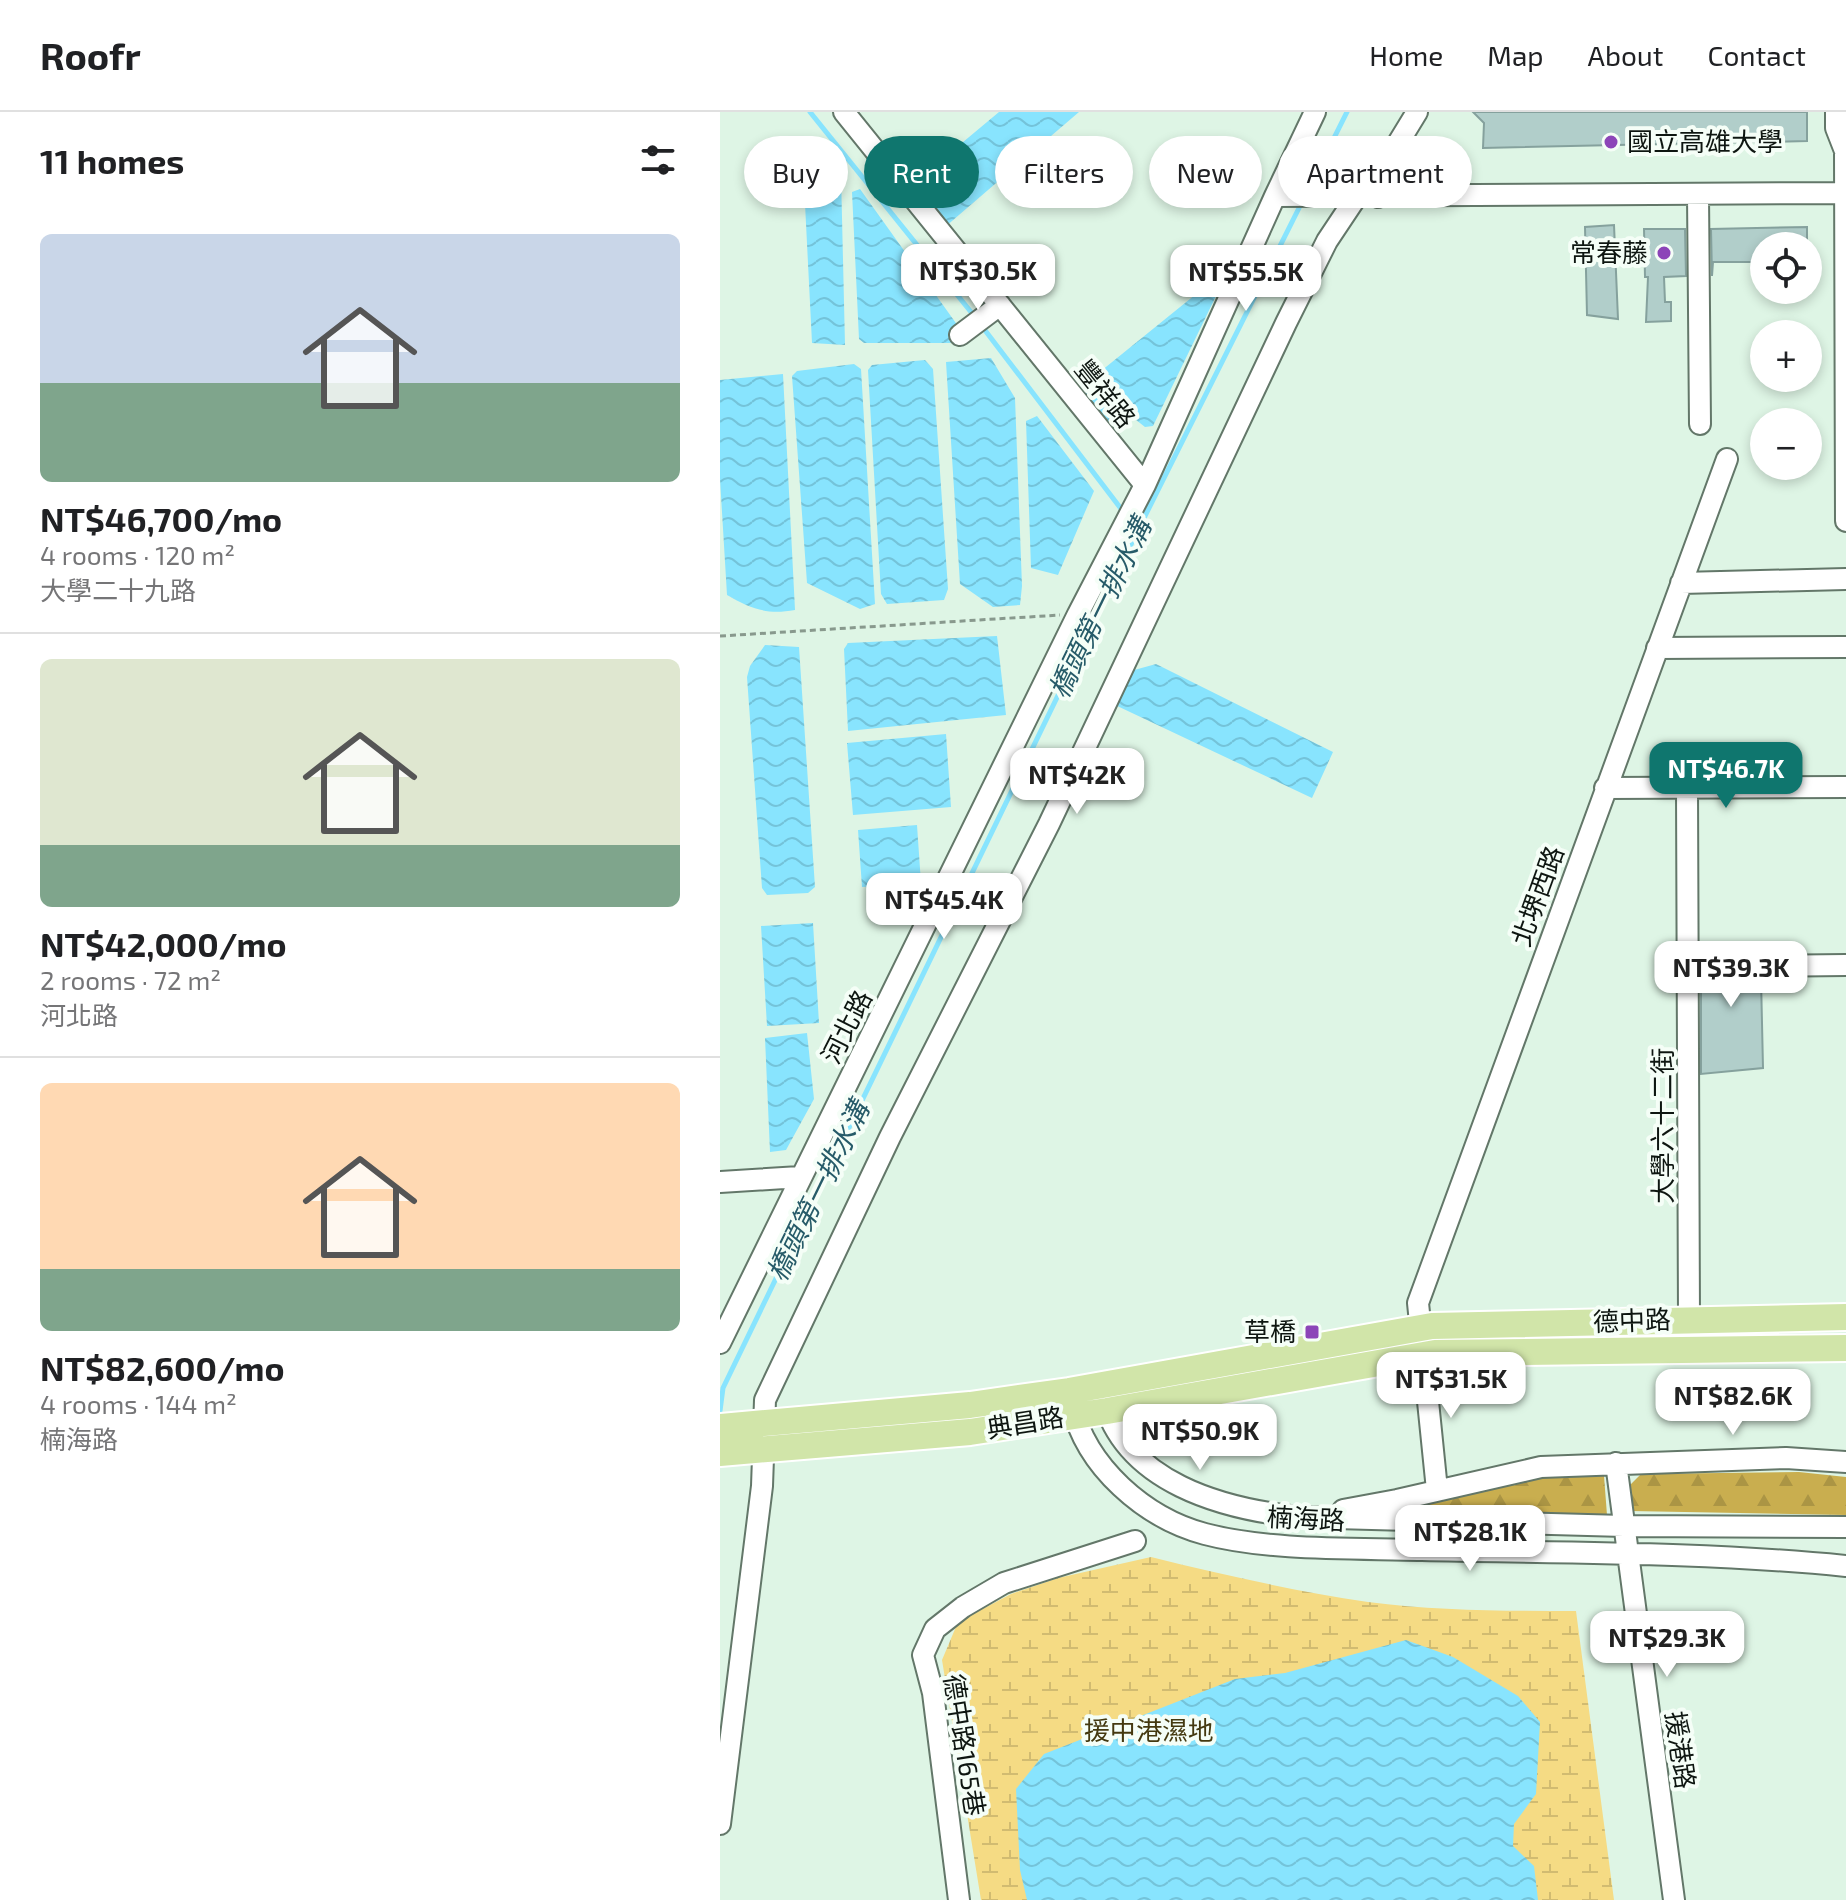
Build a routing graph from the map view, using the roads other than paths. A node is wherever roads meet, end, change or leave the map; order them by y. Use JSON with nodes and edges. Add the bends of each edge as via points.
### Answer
{"nodes":[{"id":1,"x":844,"y":112,"type":"edge"},
{"id":2,"x":1315,"y":112,"type":"edge"},
{"id":3,"x":1417,"y":112,"type":"edge"},
{"id":4,"x":1836,"y":112,"type":"edge"},
{"id":5,"x":1304,"y":136,"type":"edge"},
{"id":6,"x":1402,"y":136,"type":"edge"},
{"id":7,"x":1845,"y":150,"type":"edge"},
{"id":8,"x":1845,"y":193,"type":"edge"},
{"id":9,"x":1278,"y":195,"type":"edge"},
{"id":10,"x":1698,"y":195,"type":"junction"},
{"id":11,"x":1472,"y":196,"type":"edge"},
{"id":12,"x":1352,"y":208,"type":"edge"},
{"id":13,"x":1700,"y":424,"type":"dead end"},
{"id":14,"x":1727,"y":459,"type":"dead end"},
{"id":15,"x":1143,"y":490,"type":"junction"},
{"id":16,"x":1846,"y":521,"type":"edge"},
{"id":17,"x":1846,"y":579,"type":"edge"},
{"id":18,"x":1681,"y":583,"type":"junction"},
{"id":19,"x":1846,"y":647,"type":"edge"},
{"id":20,"x":1657,"y":648,"type":"junction"},
{"id":21,"x":1846,"y":787,"type":"edge"},
{"id":22,"x":1605,"y":788,"type":"junction"},
{"id":23,"x":1687,"y":789,"type":"junction"},
{"id":24,"x":1846,"y":965,"type":"edge"},
{"id":25,"x":1766,"y":966,"type":"dead end"},
{"id":26,"x":800,"y":1177,"type":"junction"},
{"id":27,"x":720,"y":1182,"type":"edge"},
{"id":28,"x":1846,"y":1317,"type":"edge"},
{"id":29,"x":1689,"y":1319,"type":"junction"},
{"id":30,"x":1419,"y":1327,"type":"junction"},
{"id":31,"x":720,"y":1343,"type":"edge"},
{"id":32,"x":1846,"y":1348,"type":"edge"},
{"id":33,"x":1421,"y":1354,"type":"junction"},
{"id":34,"x":1104,"y":1399,"type":"junction"},
{"id":35,"x":1072,"y":1403,"type":"junction"},
{"id":36,"x":720,"y":1427,"type":"edge"},
{"id":37,"x":758,"y":1436,"type":"junction"},
{"id":38,"x":720,"y":1453,"type":"edge"},
{"id":39,"x":1846,"y":1462,"type":"edge"},
{"id":40,"x":1616,"y":1463,"type":"junction"},
{"id":41,"x":1437,"y":1490,"type":"junction"},
{"id":42,"x":1299,"y":1517,"type":"junction"},
{"id":43,"x":1624,"y":1526,"type":"junction"},
{"id":44,"x":1846,"y":1527,"type":"edge"},
{"id":45,"x":1135,"y":1541,"type":"dead end"},
{"id":46,"x":1846,"y":1553,"type":"edge"},
{"id":47,"x":1628,"y":1555,"type":"junction"},
{"id":48,"x":1661,"y":1555,"type":"junction"},
{"id":49,"x":1846,"y":1566,"type":"edge"},
{"id":50,"x":720,"y":1824,"type":"edge"},
{"id":51,"x":959,"y":1900,"type":"edge"},
{"id":52,"x":1674,"y":1900,"type":"edge"}],
"edges":[{"from":1,"to":15,"type":"street","name":"豐祥路","via":[[980,320]]},
{"from":2,"to":5,"type":"street","name":"河北路"},
{"from":3,"to":6,"type":"street"},
{"from":4,"to":7,"type":"street"},
{"from":7,"to":8,"type":"street"},
{"from":8,"to":10,"type":"street"},
{"from":8,"to":16,"type":"street"},
{"from":9,"to":15,"type":"street","name":"河北路"},
{"from":10,"to":11,"type":"street"},
{"from":10,"to":13,"type":"street"},
{"from":12,"to":37,"type":"street","via":[[1327,241],[1300,295],[1049,824],[890,1137],[765,1400]]},
{"from":14,"to":18,"type":"street","name":"北堺西路"},
{"from":15,"to":26,"type":"street","name":"河北路"},
{"from":17,"to":18,"type":"street"},
{"from":18,"to":20,"type":"street","name":"北堺西路"},
{"from":19,"to":20,"type":"street"},
{"from":20,"to":22,"type":"street","name":"北堺西路"},
{"from":21,"to":23,"type":"street"},
{"from":22,"to":23,"type":"street"},
{"from":22,"to":30,"type":"street","name":"北堺西路","via":[[1418,1303]]},
{"from":23,"to":29,"type":"street","name":"大學六十二街"},
{"from":24,"to":25,"type":"street"},
{"from":26,"to":27,"type":"street"},
{"from":26,"to":31,"type":"street","name":"河北路"},
{"from":28,"to":29,"type":"main road","name":"德中路"},
{"from":29,"to":30,"type":"main road","name":"德中路"},
{"from":30,"to":33,"type":"street","name":"北堺西路"},
{"from":30,"to":34,"type":"main road","name":"典昌路"},
{"from":32,"to":33,"type":"main road","name":"德中路"},
{"from":33,"to":34,"type":"main road","name":"典昌路"},
{"from":33,"to":41,"type":"street","name":"北堺西路"},
{"from":34,"to":35,"type":"main road","name":"典昌路"},
{"from":34,"to":42,"type":"street","name":"楠海路","via":[[1117,1432],[1131,1449],[1182,1488],[1226,1505]]},
{"from":35,"to":37,"type":"main road","name":"典昌路","via":[[970,1405]]},
{"from":35,"to":47,"type":"street","name":"楠海路","via":[[1084,1438],[1124,1490],[1161,1516],[1204,1534],[1348,1548]]},
{"from":36,"to":37,"type":"main road","name":"典昌路"},
{"from":37,"to":38,"type":"main road","name":"典昌路"},
{"from":37,"to":50,"type":"street","via":[[762,1486]]},
{"from":39,"to":40,"type":"street","name":"楠海路","via":[[1786,1458]]},
{"from":40,"to":41,"type":"street","name":"楠海路","via":[[1541,1467]]},
{"from":40,"to":43,"type":"street","name":"援港路"},
{"from":41,"to":42,"type":"street","name":"楠海路"},
{"from":42,"to":43,"type":"street","name":"楠海路"},
{"from":43,"to":44,"type":"street","name":"楠海路"},
{"from":43,"to":47,"type":"street","name":"援港路"},
{"from":45,"to":51,"type":"street","name":"德中路165巷","via":[[1004,1583],[935,1629],[923,1655],[933,1693]]},
{"from":46,"to":48,"type":"street","name":"楠海路"},
{"from":47,"to":48,"type":"street","name":"楠海路"},
{"from":47,"to":52,"type":"street","name":"援港路"},
{"from":48,"to":49,"type":"street","name":"楠海路"}]}
